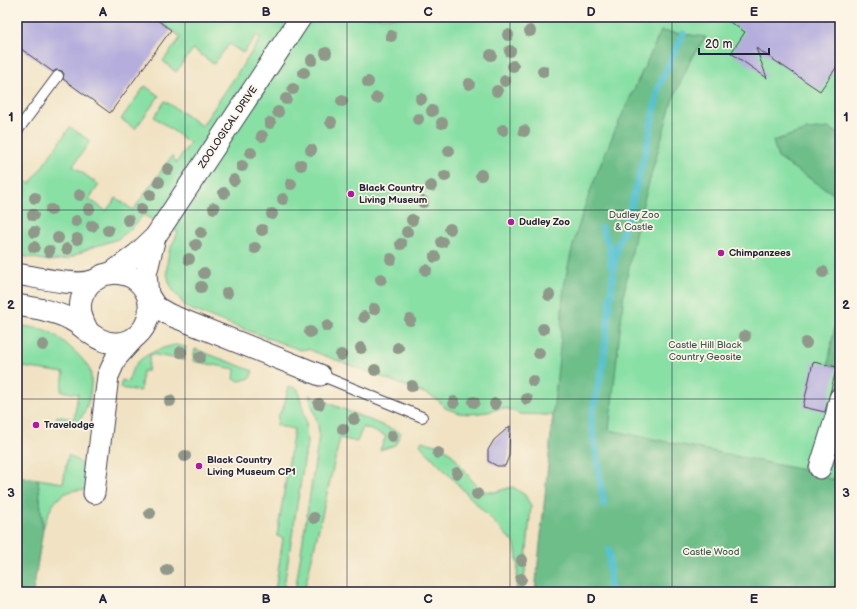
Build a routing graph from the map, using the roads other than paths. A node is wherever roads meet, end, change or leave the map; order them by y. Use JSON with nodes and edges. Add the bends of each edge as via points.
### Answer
{"nodes":[{"id":1,"x":301,"y":17,"type":"edge"},
{"id":2,"x":58,"y":76,"type":"dead end"},
{"id":3,"x":17,"y":131,"type":"edge"},
{"id":4,"x":154,"y":236,"type":"junction"},
{"id":5,"x":17,"y":274,"type":"edge"},
{"id":6,"x":101,"y":277,"type":"junction"},
{"id":7,"x":148,"y":296,"type":"junction"},
{"id":8,"x":17,"y":305,"type":"edge"},
{"id":9,"x":186,"y":321,"type":"junction"},
{"id":10,"x":89,"y":331,"type":"junction"},
{"id":11,"x":137,"y":335,"type":"junction"},
{"id":12,"x":320,"y":375,"type":"joint"},
{"id":13,"x":108,"y":376,"type":"junction"},
{"id":14,"x":840,"y":398,"type":"edge"},
{"id":15,"x":422,"y":417,"type":"dead end"},
{"id":16,"x":820,"y":468,"type":"dead end"},
{"id":17,"x":94,"y":493,"type":"dead end"}],
"edges":[{"from":1,"to":4,"type":"street","name":"ZOOLOGICAL DRIVE"},
{"from":2,"to":3,"type":"lane"},
{"from":4,"to":6,"type":"street","name":"ZOOLOGICAL DRIVE","via":[[137,254]]},
{"from":4,"to":7,"type":"street","name":"ZOOLOGICAL DRIVE","via":[[146,274]]},
{"from":5,"to":6,"type":"street","via":[[67,282]]},
{"from":6,"to":7,"type":"street","via":[[122,274],[133,278]]},
{"from":6,"to":10,"type":"street","via":[[86,289],[81,300],[81,318]]},
{"from":7,"to":9,"type":"street","via":[[156,307]]},
{"from":7,"to":11,"type":"street","via":[[149,316],[144,328]]},
{"from":8,"to":10,"type":"street","via":[[69,318]]},
{"from":9,"to":11,"type":"street","via":[[158,324]]},
{"from":9,"to":12,"type":"street"},
{"from":10,"to":11,"type":"street","via":[[102,341],[114,343],[123,343]]},
{"from":10,"to":13,"type":"street","via":[[102,352]]},
{"from":11,"to":13,"type":"street","via":[[116,358]]},
{"from":12,"to":15,"type":"lane"},
{"from":13,"to":17,"type":"street"},
{"from":14,"to":16,"type":"street"}]}
